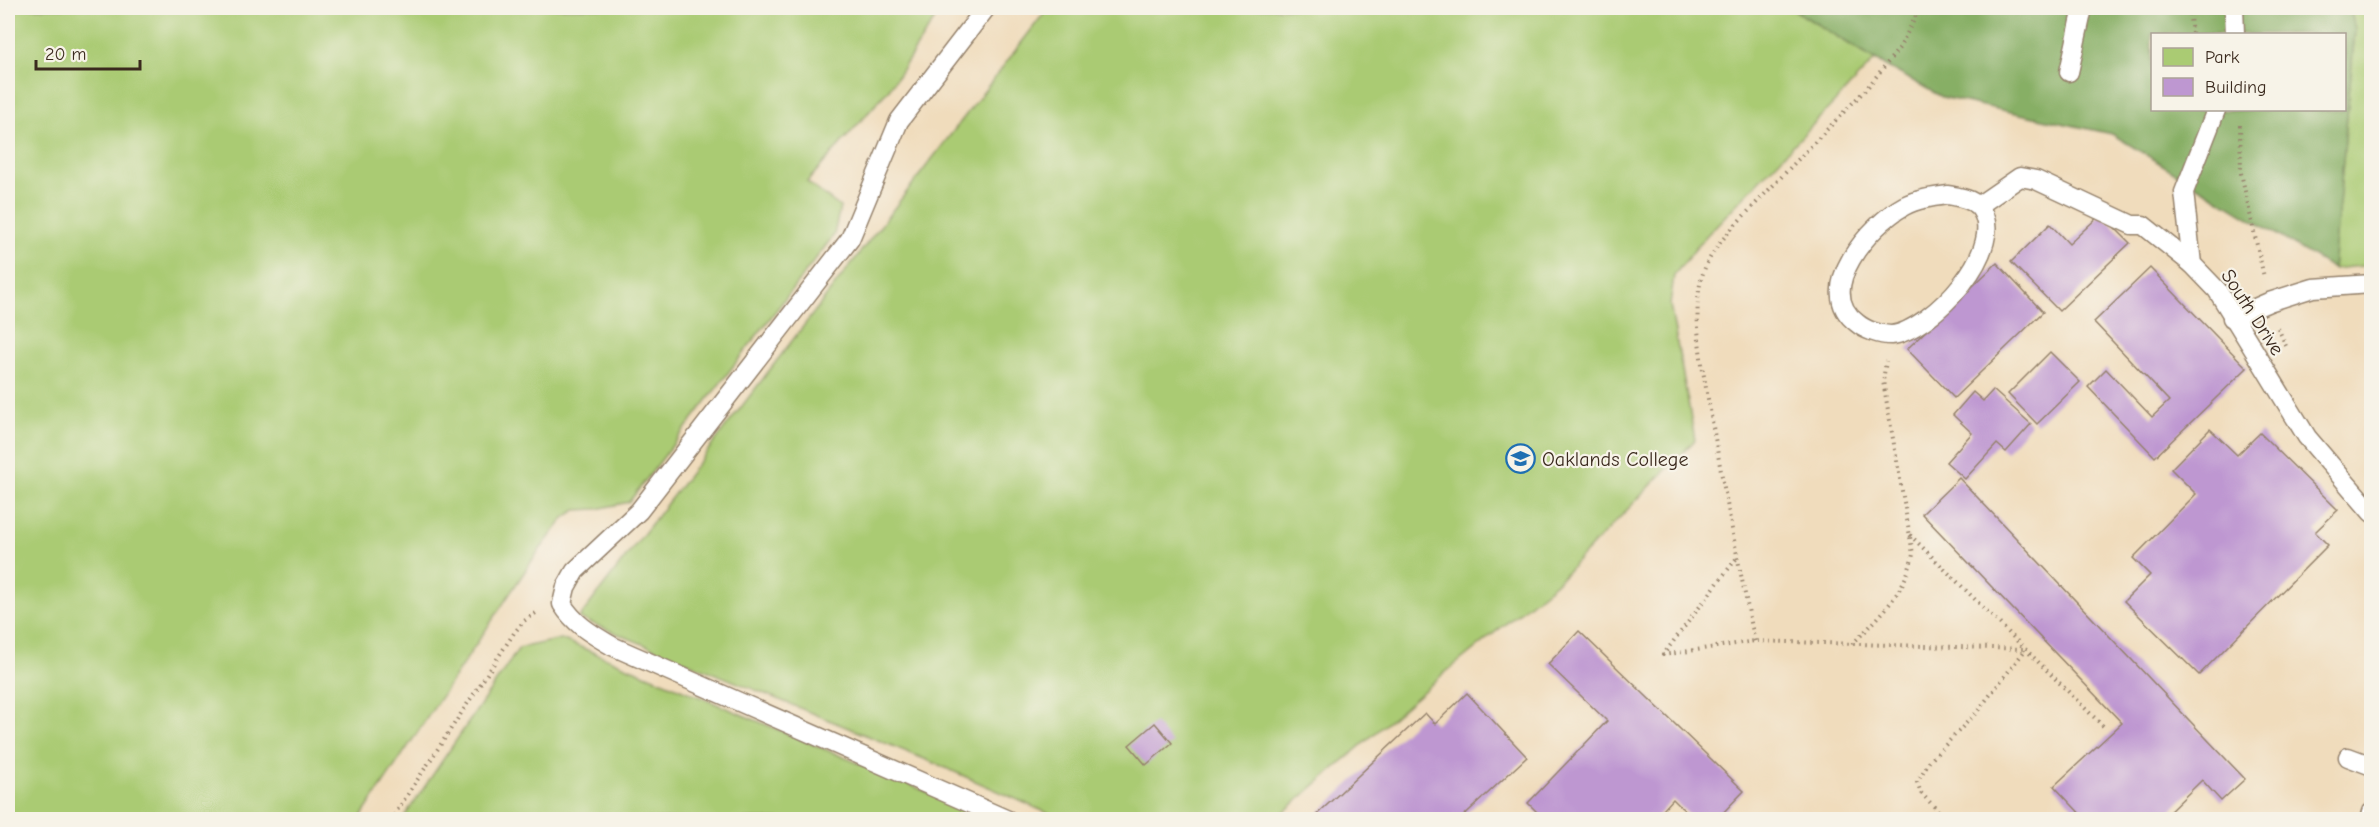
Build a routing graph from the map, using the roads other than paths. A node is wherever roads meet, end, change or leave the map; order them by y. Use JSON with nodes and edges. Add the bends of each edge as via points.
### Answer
{"nodes":[{"id":1,"x":983,"y":8,"type":"edge"},
{"id":2,"x":2083,"y":8,"type":"edge"},
{"id":3,"x":2234,"y":8,"type":"edge"},
{"id":4,"x":2235,"y":33,"type":"edge"},
{"id":5,"x":2069,"y":72,"type":"dead end"},
{"id":6,"x":2216,"y":111,"type":"edge"},
{"id":7,"x":1978,"y":206,"type":"junction"},
{"id":8,"x":2192,"y":264,"type":"junction"},
{"id":9,"x":2372,"y":284,"type":"edge"},
{"id":10,"x":2232,"y":318,"type":"junction"},
{"id":11,"x":2372,"y":513,"type":"edge"},
{"id":12,"x":2348,"y":757,"type":"dead end"},
{"id":13,"x":2372,"y":766,"type":"edge"},
{"id":14,"x":2372,"y":812,"type":"edge"},
{"id":15,"x":1008,"y":819,"type":"edge"},
{"id":16,"x":2370,"y":819,"type":"edge"}],
"edges":[{"from":1,"to":15,"type":"lane","via":[[899,122],[850,239],[639,511],[575,571],[562,604],[583,629],[612,646]]},
{"from":2,"to":5,"type":"lane"},
{"from":3,"to":4,"type":"lane"},
{"from":6,"to":8,"type":"lane","name":"South Drive","via":[[2184,192]]},
{"from":7,"to":7,"type":"lane","via":[[1948,195],[1925,198],[1905,205],[1883,220],[1862,241],[1848,264],[1842,282],[1846,312],[1866,330],[1889,335],[1906,331],[1929,317],[1970,273],[1986,235]]},
{"from":7,"to":8,"type":"lane","via":[[2020,177],[2036,180],[2132,225],[2143,225]]},
{"from":8,"to":10,"type":"lane","name":"South Drive","via":[[2217,290]]},
{"from":9,"to":10,"type":"lane","via":[[2313,288]]},
{"from":10,"to":11,"type":"lane","name":"South Drive","via":[[2307,437]]},
{"from":12,"to":13,"type":"lane"},
{"from":14,"to":16,"type":"lane"}]}
